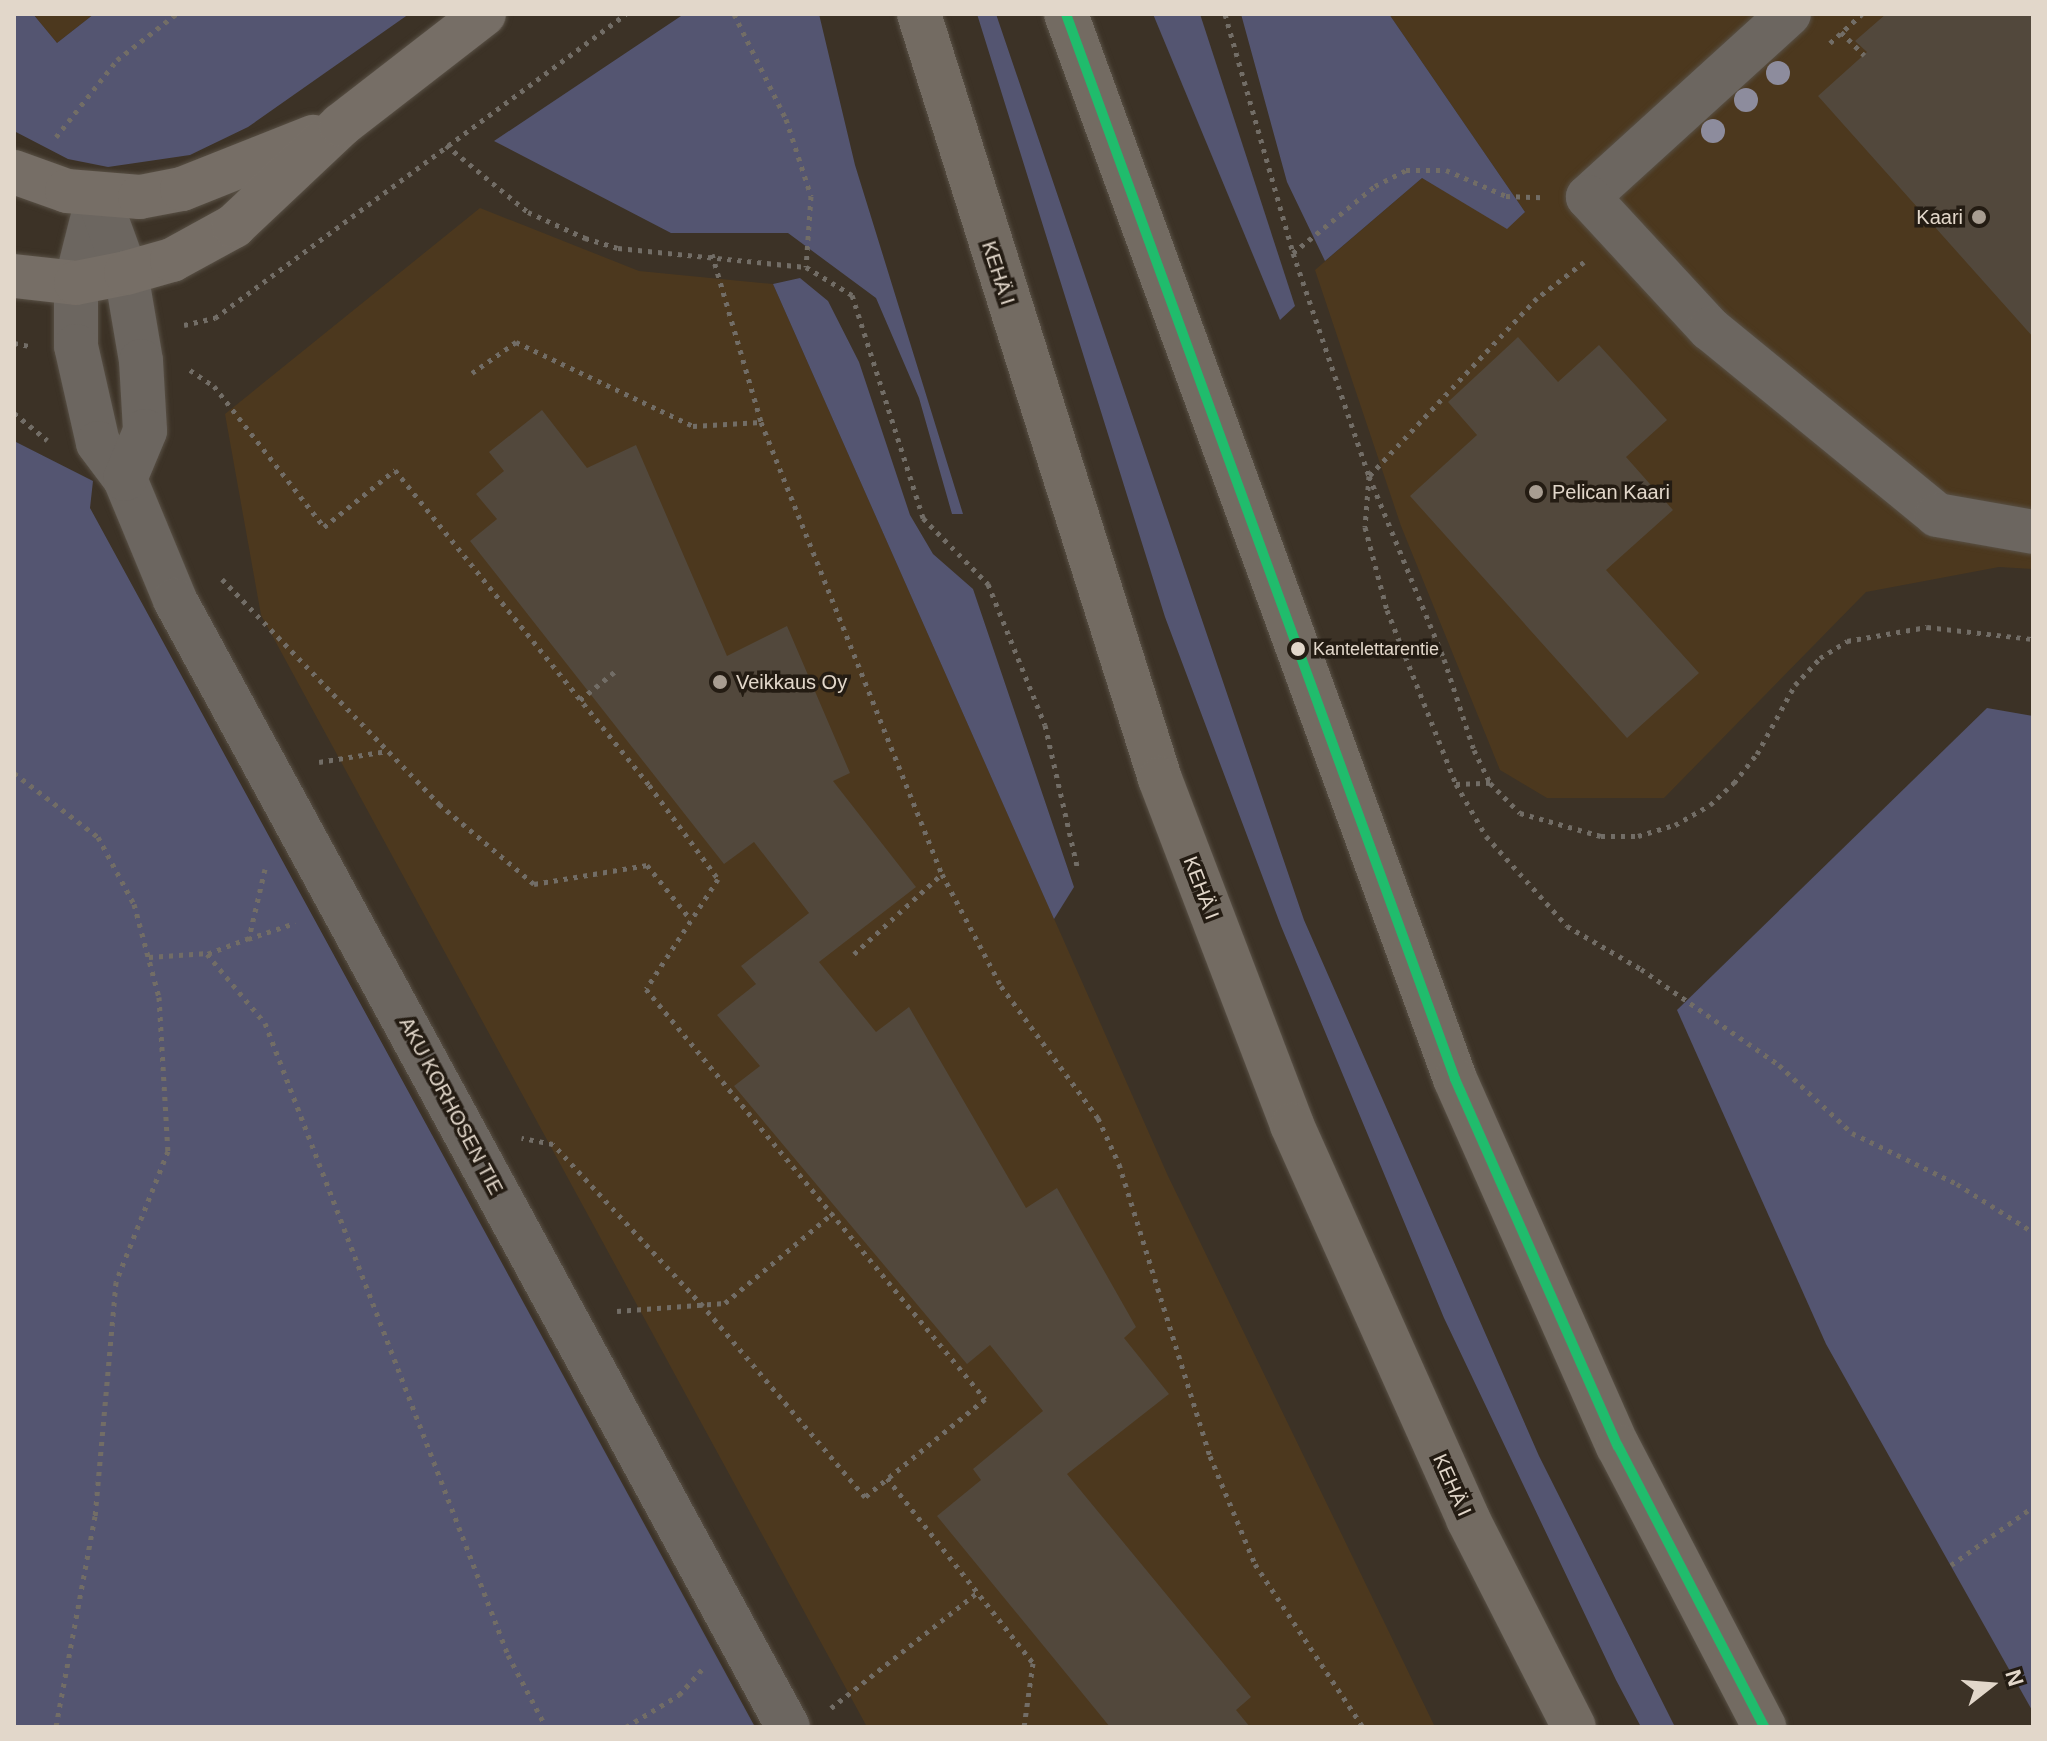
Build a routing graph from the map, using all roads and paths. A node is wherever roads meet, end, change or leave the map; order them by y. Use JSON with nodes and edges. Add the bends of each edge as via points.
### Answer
{"nodes":[{"id":1,"x":176,"y":14,"type":"edge"},
{"id":2,"x":484,"y":14,"type":"edge"},
{"id":3,"x":626,"y":14,"type":"edge"},
{"id":4,"x":734,"y":14,"type":"edge"},
{"id":5,"x":919,"y":14,"type":"edge"},
{"id":6,"x":1066,"y":14,"type":"edge"},
{"id":7,"x":1225,"y":14,"type":"edge"},
{"id":8,"x":1789,"y":14,"type":"edge"},
{"id":9,"x":1841,"y":32,"type":"dead end"},
{"id":10,"x":1864,"y":55,"type":"dead end"},
{"id":11,"x":341,"y":125,"type":"junction"},
{"id":12,"x":446,"y":145,"type":"junction"},
{"id":13,"x":25,"y":177,"type":"edge"},
{"id":14,"x":98,"y":196,"type":"junction"},
{"id":15,"x":1588,"y":197,"type":"junction"},
{"id":16,"x":1630,"y":245,"type":"junction"},
{"id":17,"x":1293,"y":253,"type":"junction"},
{"id":18,"x":712,"y":254,"type":"junction"},
{"id":19,"x":806,"y":267,"type":"junction"},
{"id":20,"x":126,"y":273,"type":"junction"},
{"id":21,"x":14,"y":276,"type":"edge"},
{"id":22,"x":76,"y":283,"type":"junction"},
{"id":23,"x":171,"y":329,"type":"dead end"},
{"id":24,"x":176,"y":361,"type":"dead end"},
{"id":25,"x":472,"y":373,"type":"dead end"},
{"id":26,"x":761,"y":422,"type":"junction"},
{"id":27,"x":1369,"y":476,"type":"junction"},
{"id":28,"x":125,"y":479,"type":"junction"},
{"id":29,"x":2033,"y":532,"type":"edge"},
{"id":30,"x":210,"y":567,"type":"dead end"},
{"id":31,"x":2033,"y":639,"type":"edge"},
{"id":32,"x":618,"y":669,"type":"dead end"},
{"id":33,"x":580,"y":700,"type":"junction"},
{"id":34,"x":387,"y":751,"type":"junction"},
{"id":35,"x":306,"y":764,"type":"dead end"},
{"id":36,"x":14,"y":773,"type":"edge"},
{"id":37,"x":1490,"y":783,"type":"junction"},
{"id":38,"x":1456,"y":784,"type":"junction"},
{"id":39,"x":266,"y":860,"type":"dead end"},
{"id":40,"x":1078,"y":870,"type":"dead end"},
{"id":41,"x":942,"y":874,"type":"junction"},
{"id":42,"x":328,"y":878,"type":"junction"},
{"id":43,"x":691,"y":920,"type":"junction"},
{"id":44,"x":207,"y":954,"type":"junction"},
{"id":45,"x":854,"y":954,"type":"dead end"},
{"id":46,"x":149,"y":957,"type":"junction"},
{"id":47,"x":509,"y":1136,"type":"dead end"},
{"id":48,"x":833,"y":1213,"type":"junction"},
{"id":49,"x":2033,"y":1232,"type":"edge"},
{"id":50,"x":703,"y":1306,"type":"junction"},
{"id":51,"x":604,"y":1312,"type":"dead end"},
{"id":52,"x":887,"y":1478,"type":"junction"},
{"id":53,"x":2033,"y":1507,"type":"edge"},
{"id":54,"x":1951,"y":1565,"type":"dead end"},
{"id":55,"x":978,"y":1592,"type":"junction"},
{"id":56,"x":736,"y":1632,"type":"junction"},
{"id":57,"x":806,"y":1720,"type":"edge"},
{"id":58,"x":56,"y":1727,"type":"edge"},
{"id":59,"x":546,"y":1727,"type":"edge"},
{"id":60,"x":626,"y":1727,"type":"edge"},
{"id":61,"x":1024,"y":1727,"type":"edge"},
{"id":62,"x":1363,"y":1727,"type":"edge"},
{"id":63,"x":1574,"y":1727,"type":"edge"},
{"id":64,"x":1764,"y":1727,"type":"edge"}],
"edges":[{"from":1,"to":13,"type":"path","via":[[117,60]]},
{"from":2,"to":11,"type":"main road"},
{"from":3,"to":12,"type":"path"},
{"from":4,"to":19,"type":"path","via":[[786,119],[811,196]]},
{"from":5,"to":63,"type":"highway","name":"KEHÄ I","via":[[1160,779],[1275,1082],[1468,1519]]},
{"from":6,"to":64,"type":"highway","via":[[1455,1079],[1618,1446]]},
{"from":7,"to":17,"type":"path"},
{"from":8,"to":15,"type":"street"},
{"from":9,"to":10,"type":"path"},
{"from":11,"to":14,"type":"main road","via":[[182,189]]},
{"from":11,"to":20,"type":"main road","via":[[234,226],[172,260]]},
{"from":12,"to":18,"type":"path","via":[[528,212],[585,238],[618,248]]},
{"from":12,"to":23,"type":"path","via":[[215,318]]},
{"from":13,"to":14,"type":"main road"},
{"from":14,"to":20,"type":"street"},
{"from":14,"to":22,"type":"street","name":"AKU KORHOSEN TIE"},
{"from":15,"to":16,"type":"street"},
{"from":15,"to":17,"type":"path","via":[[1506,196],[1446,170],[1406,170],[1375,186]]},
{"from":16,"to":27,"type":"path","via":[[1537,298]]},
{"from":16,"to":29,"type":"street","via":[[1710,329],[1937,515]]},
{"from":17,"to":27,"type":"path"},
{"from":18,"to":19,"type":"path"},
{"from":18,"to":26,"type":"path"},
{"from":19,"to":40,"type":"path","via":[[852,295],[923,518],[988,584],[1045,725]]},
{"from":20,"to":22,"type":"main road"},
{"from":20,"to":28,"type":"street","via":[[141,361],[145,431]]},
{"from":21,"to":22,"type":"main road"},
{"from":22,"to":28,"type":"street","name":"AKU KORHOSEN TIE","via":[[76,346],[98,443]]},
{"from":24,"to":33,"type":"path","via":[[214,386],[324,527],[395,470]]},
{"from":25,"to":26,"type":"path","via":[[516,342],[693,426]]},
{"from":26,"to":41,"type":"path"},
{"from":27,"to":37,"type":"path"},
{"from":27,"to":38,"type":"path","via":[[1365,527],[1387,610]]},
{"from":28,"to":42,"type":"street","name":"AKU KORHOSEN TIE","via":[[175,600]]},
{"from":30,"to":34,"type":"path"},
{"from":31,"to":37,"type":"path","via":[[1927,627],[1847,641],[1820,658],[1795,685],[1757,754],[1734,783],[1710,805],[1675,825],[1638,836],[1569,831],[1520,813]]},
{"from":32,"to":33,"type":"path"},
{"from":33,"to":43,"type":"path","via":[[718,879]]},
{"from":34,"to":35,"type":"path"},
{"from":34,"to":43,"type":"path","via":[[439,804],[534,884],[647,865]]},
{"from":36,"to":46,"type":"path","via":[[98,837],[134,904]]},
{"from":37,"to":38,"type":"path"},
{"from":38,"to":49,"type":"path","via":[[1486,836],[1567,926],[1641,969],[1779,1065],[1852,1133],[1957,1184]]},
{"from":39,"to":44,"type":"path","via":[[249,938]]},
{"from":41,"to":45,"type":"path"},
{"from":41,"to":62,"type":"path","via":[[1001,986],[1098,1118],[1119,1164],[1210,1456],[1255,1564]]},
{"from":42,"to":44,"type":"path","via":[[302,920]]},
{"from":42,"to":56,"type":"street","name":"AKU KORHOSEN TIE"},
{"from":43,"to":48,"type":"path","via":[[646,989]]},
{"from":44,"to":46,"type":"path"},
{"from":44,"to":59,"type":"path","via":[[265,1023],[508,1655]]},
{"from":46,"to":58,"type":"path","via":[[159,997],[168,1151],[116,1282],[95,1516]]},
{"from":47,"to":50,"type":"path","via":[[553,1144]]},
{"from":48,"to":50,"type":"path","via":[[725,1303]]},
{"from":48,"to":52,"type":"path","via":[[985,1399]]},
{"from":50,"to":51,"type":"path"},
{"from":50,"to":52,"type":"path","via":[[865,1497]]},
{"from":52,"to":55,"type":"path"},
{"from":53,"to":54,"type":"path"},
{"from":55,"to":57,"type":"path"},
{"from":55,"to":61,"type":"path","via":[[1033,1663]]},
{"from":56,"to":57,"type":"street","name":"AKU KORHOSEN TIE"},
{"from":56,"to":60,"type":"path","via":[[679,1695]]}]}
